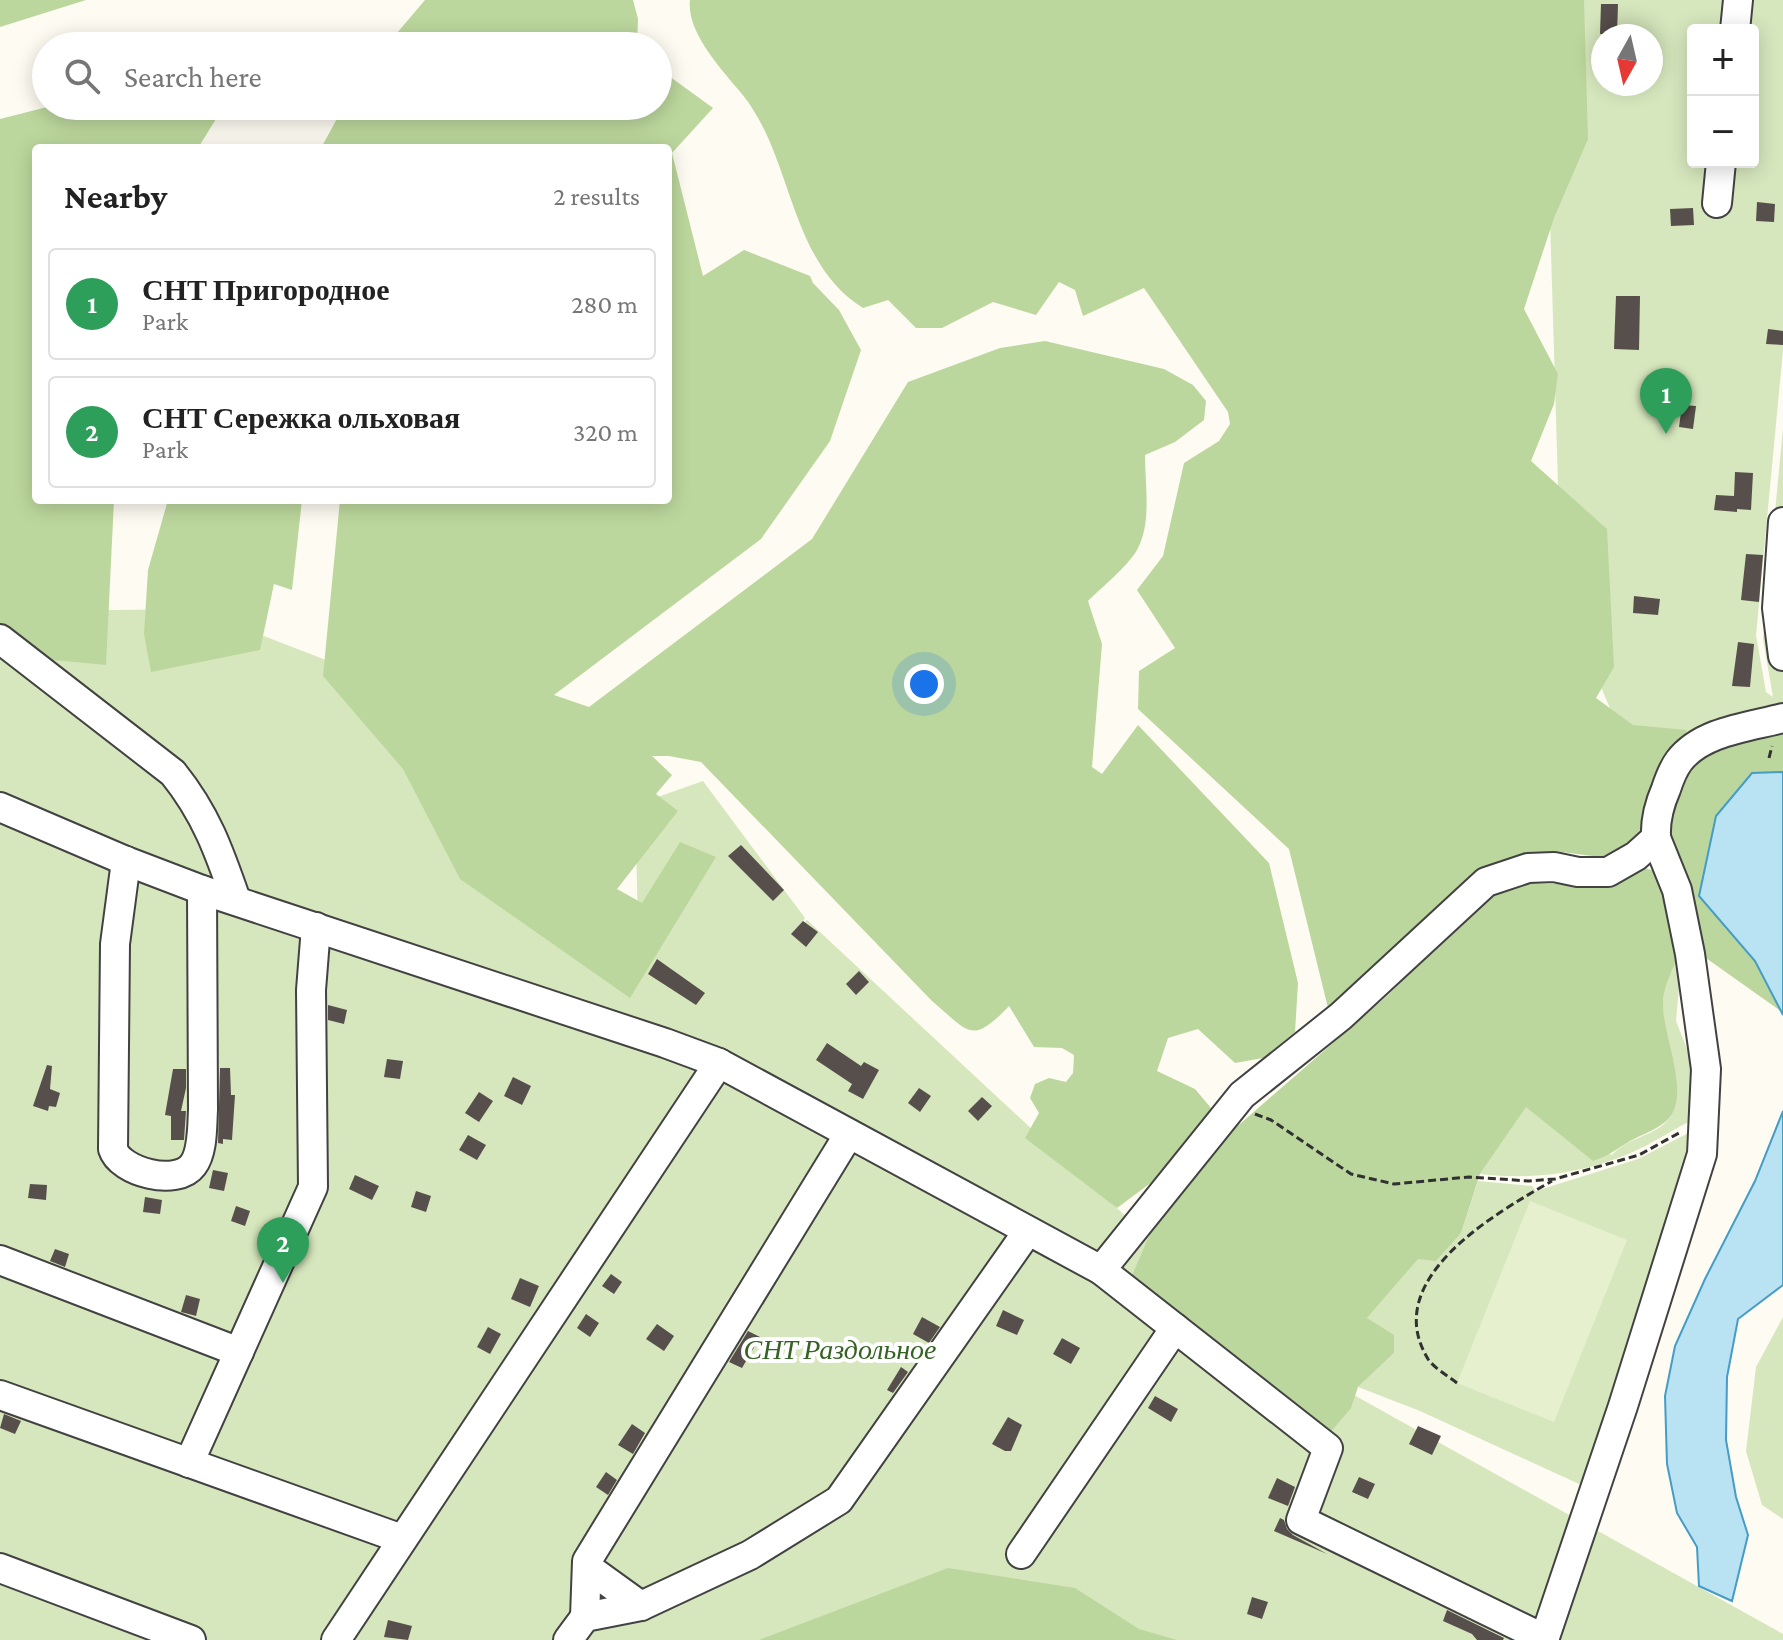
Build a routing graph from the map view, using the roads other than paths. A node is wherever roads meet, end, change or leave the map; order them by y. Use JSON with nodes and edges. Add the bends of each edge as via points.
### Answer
{"nodes":[{"id":1,"x":1738,"y":0,"type":"edge"},
{"id":2,"x":1736,"y":24,"type":"edge"},
{"id":3,"x":1720,"y":168,"type":"edge"},
{"id":4,"x":1717,"y":203,"type":"dead end"},
{"id":5,"x":1783,"y":522,"type":"edge"},
{"id":6,"x":0,"y":639,"type":"edge"},
{"id":7,"x":1783,"y":656,"type":"edge"},
{"id":8,"x":1779,"y":730,"type":"edge"},
{"id":9,"x":0,"y":807,"type":"edge"},
{"id":10,"x":1656,"y":838,"type":"junction"},
{"id":11,"x":126,"y":861,"type":"junction"},
{"id":12,"x":202,"y":890,"type":"junction"},
{"id":13,"x":236,"y":900,"type":"junction"},
{"id":14,"x":316,"y":927,"type":"junction"},
{"id":15,"x":719,"y":1063,"type":"junction"},
{"id":16,"x":849,"y":1134,"type":"junction"},
{"id":17,"x":1028,"y":1231,"type":"junction"},
{"id":18,"x":0,"y":1260,"type":"edge"},
{"id":19,"x":1101,"y":1270,"type":"junction"},
{"id":20,"x":1175,"y":1328,"type":"junction"},
{"id":21,"x":239,"y":1352,"type":"junction"},
{"id":22,"x":0,"y":1395,"type":"edge"},
{"id":23,"x":189,"y":1463,"type":"junction"},
{"id":24,"x":402,"y":1539,"type":"junction"},
{"id":25,"x":1021,"y":1554,"type":"dead end"},
{"id":26,"x":587,"y":1567,"type":"junction"},
{"id":27,"x":0,"y":1568,"type":"edge"},
{"id":28,"x":641,"y":1606,"type":"junction"},
{"id":29,"x":585,"y":1617,"type":"junction"},
{"id":30,"x":191,"y":1640,"type":"edge"},
{"id":31,"x":336,"y":1640,"type":"edge"},
{"id":32,"x":568,"y":1640,"type":"edge"},
{"id":33,"x":1544,"y":1640,"type":"edge"}],
"edges":[{"from":1,"to":2,"type":"lane"},
{"from":3,"to":4,"type":"lane"},
{"from":5,"to":7,"type":"lane","via":[[1777,608]]},
{"from":6,"to":13,"type":"lane","via":[[173,773],[212,834]]},
{"from":8,"to":10,"type":"lane","via":[[1712,737],[1694,746],[1671,777],[1657,815]]},
{"from":9,"to":11,"type":"lane"},
{"from":10,"to":19,"type":"lane","via":[[1608,872],[1528,868],[1486,882],[1341,1016],[1242,1095]]},
{"from":10,"to":33,"type":"lane","via":[[1677,890],[1690,954],[1706,1069],[1702,1154]]},
{"from":11,"to":12,"type":"lane"},
{"from":11,"to":12,"type":"lane","via":[[115,944],[113,1149],[126,1167],[169,1176],[184,1174],[195,1164],[200,1145]]},
{"from":12,"to":13,"type":"lane"},
{"from":13,"to":14,"type":"lane"},
{"from":14,"to":15,"type":"lane"},
{"from":14,"to":21,"type":"lane","via":[[311,990],[313,1187]]},
{"from":15,"to":16,"type":"lane"},
{"from":15,"to":24,"type":"lane"},
{"from":16,"to":17,"type":"lane"},
{"from":16,"to":26,"type":"lane"},
{"from":17,"to":19,"type":"lane"},
{"from":17,"to":28,"type":"lane","via":[[839,1500],[750,1555]]},
{"from":18,"to":21,"type":"lane"},
{"from":19,"to":20,"type":"lane"},
{"from":20,"to":25,"type":"lane"},
{"from":20,"to":33,"type":"lane","via":[[1328,1448],[1301,1520]]},
{"from":21,"to":23,"type":"lane"},
{"from":22,"to":23,"type":"lane"},
{"from":23,"to":24,"type":"lane"},
{"from":24,"to":31,"type":"lane"},
{"from":26,"to":28,"type":"lane"},
{"from":26,"to":29,"type":"lane"},
{"from":27,"to":30,"type":"lane"},
{"from":28,"to":29,"type":"lane"},
{"from":29,"to":32,"type":"lane"}]}
